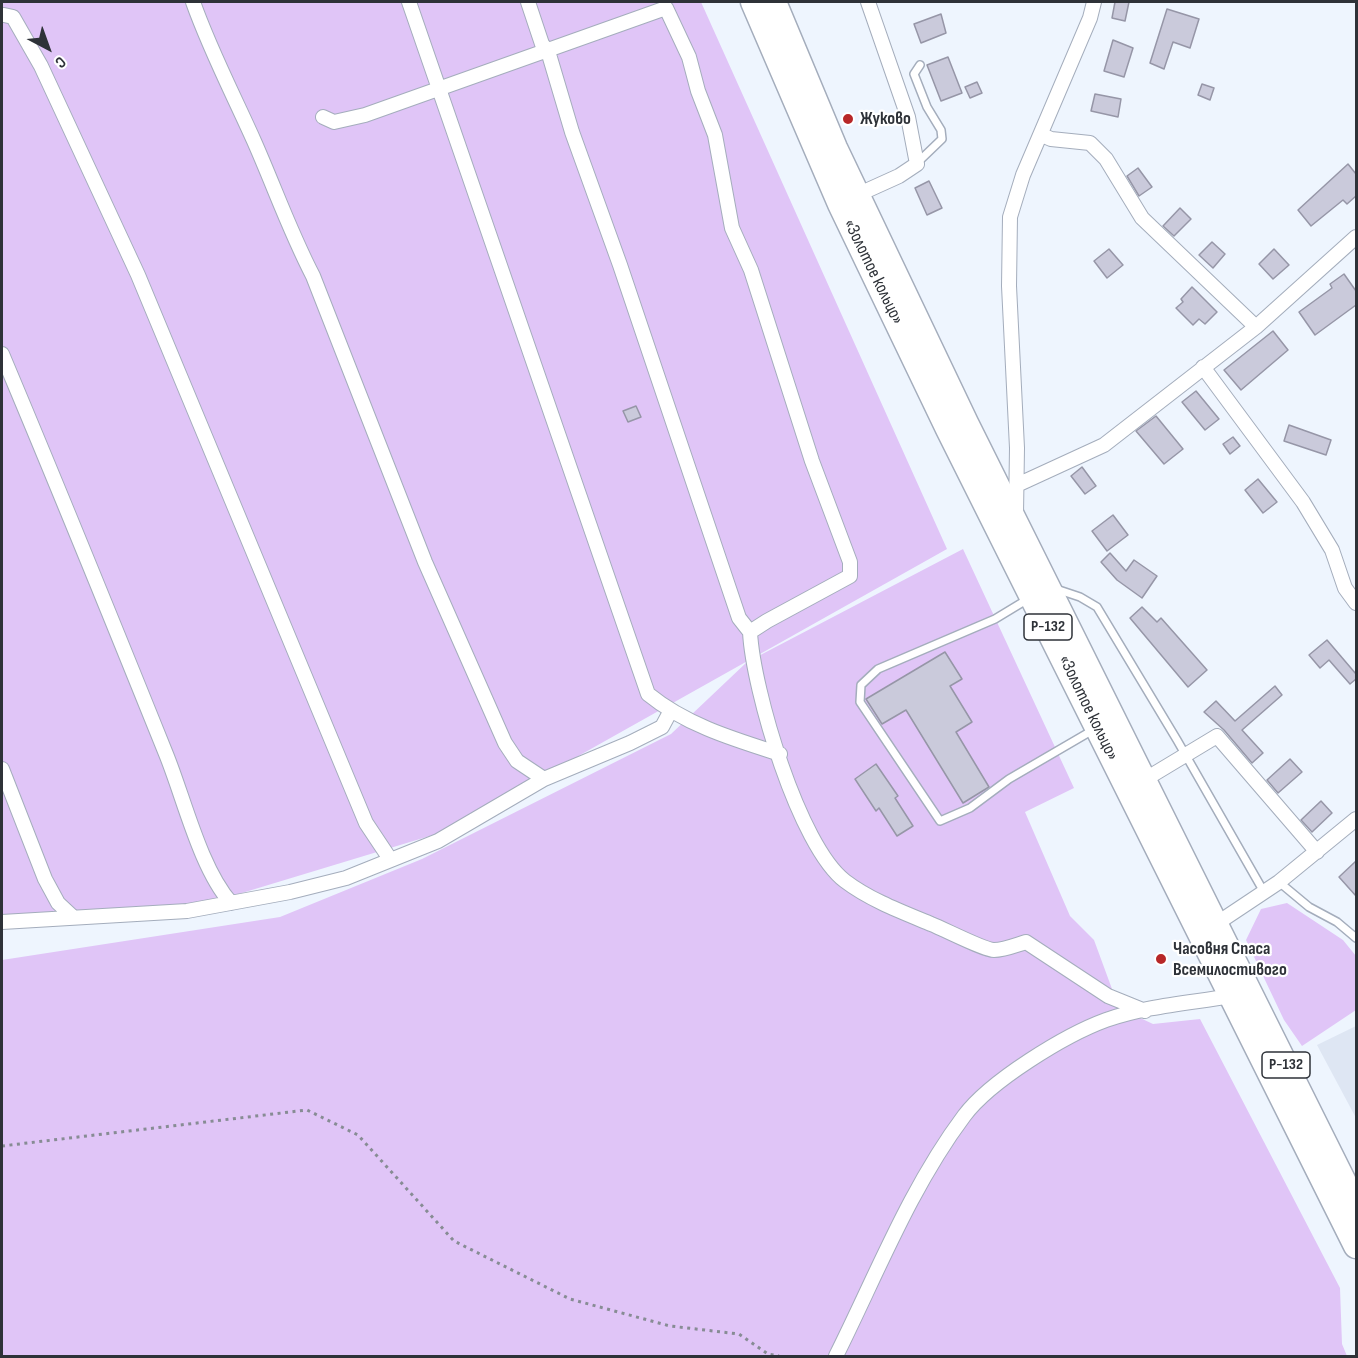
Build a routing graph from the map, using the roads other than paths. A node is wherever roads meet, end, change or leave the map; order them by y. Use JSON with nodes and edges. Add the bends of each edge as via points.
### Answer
{"nodes":[{"id":1,"x":193,"y":2,"type":"edge"},
{"id":2,"x":409,"y":2,"type":"edge"},
{"id":3,"x":528,"y":2,"type":"edge"},
{"id":4,"x":753,"y":2,"type":"edge"},
{"id":5,"x":774,"y":2,"type":"edge"},
{"id":6,"x":868,"y":2,"type":"edge"},
{"id":7,"x":1094,"y":2,"type":"edge"},
{"id":8,"x":4,"y":15,"type":"dead end"},
{"id":9,"x":548,"y":51,"type":"junction"},
{"id":10,"x":920,"y":65,"type":"dead end"},
{"id":11,"x":439,"y":87,"type":"junction"},
{"id":12,"x":323,"y":117,"type":"dead end"},
{"id":13,"x":1042,"y":135,"type":"junction"},
{"id":14,"x":917,"y":164,"type":"junction"},
{"id":15,"x":857,"y":195,"type":"junction"},
{"id":16,"x":1356,"y":237,"type":"edge"},
{"id":17,"x":1256,"y":327,"type":"junction"},
{"id":18,"x":2,"y":354,"type":"edge"},
{"id":19,"x":1203,"y":367,"type":"junction"},
{"id":20,"x":1017,"y":485,"type":"junction"},
{"id":21,"x":1015,"y":522,"type":"junction"},
{"id":22,"x":1008,"y":548,"type":"junction"},
{"id":23,"x":1040,"y":591,"type":"junction"},
{"id":24,"x":1356,"y":603,"type":"edge"},
{"id":25,"x":750,"y":633,"type":"junction"},
{"id":26,"x":670,"y":712,"type":"junction"},
{"id":27,"x":1097,"y":727,"type":"junction"},
{"id":28,"x":780,"y":754,"type":"junction"},
{"id":29,"x":1185,"y":756,"type":"junction"},
{"id":30,"x":2,"y":769,"type":"edge"},
{"id":31,"x":544,"y":779,"type":"junction"},
{"id":32,"x":1144,"y":780,"type":"junction"},
{"id":33,"x":1356,"y":819,"type":"edge"},
{"id":34,"x":1317,"y":852,"type":"junction"},
{"id":35,"x":390,"y":859,"type":"junction"},
{"id":36,"x":1279,"y":882,"type":"junction"},
{"id":37,"x":1264,"y":892,"type":"junction"},
{"id":38,"x":231,"y":903,"type":"junction"},
{"id":39,"x":73,"y":917,"type":"junction"},
{"id":40,"x":2,"y":922,"type":"edge"},
{"id":41,"x":1216,"y":924,"type":"junction"},
{"id":42,"x":1356,"y":938,"type":"edge"},
{"id":43,"x":1231,"y":996,"type":"junction"},
{"id":44,"x":1145,"y":1011,"type":"junction"},
{"id":45,"x":1356,"y":1206,"type":"edge"},
{"id":46,"x":1356,"y":1246,"type":"edge"},
{"id":47,"x":836,"y":1356,"type":"edge"}],
"edges":[{"from":1,"to":31,"type":"street","via":[[215,61],[313,276],[425,562],[504,743],[517,761]]},
{"from":2,"to":11,"type":"street"},
{"from":3,"to":9,"type":"street"},
{"from":4,"to":22,"type":"highway","name":"«Золотое кольцо»","number":"Р-132","via":[[840,204]]},
{"from":5,"to":15,"type":"highway","name":"«Золотое кольцо»","number":"Р-132"},
{"from":6,"to":14,"type":"street","via":[[908,117]]},
{"from":7,"to":13,"type":"street"},
{"from":8,"to":35,"type":"street","via":[[13,17],[41,66],[134,265],[366,823]]},
{"from":9,"to":11,"type":"street"},
{"from":9,"to":25,"type":"street","via":[[572,132],[740,618]]},
{"from":9,"to":25,"type":"street","via":[[666,8],[689,57],[715,135],[732,228],[751,270],[812,461],[850,562],[850,576]]},
{"from":10,"to":14,"type":"lane","via":[[914,74],[942,139]]},
{"from":11,"to":12,"type":"street","via":[[365,115],[334,122]]},
{"from":11,"to":26,"type":"street","via":[[611,581],[634,658],[648,694]]},
{"from":13,"to":17,"type":"street","via":[[1090,143],[1106,159],[1142,218]]},
{"from":13,"to":20,"type":"street","via":[[1023,175],[1010,217]]},
{"from":14,"to":15,"type":"street"},
{"from":15,"to":21,"type":"highway","name":"«Золотое кольцо»","number":"Р-132"},
{"from":16,"to":17,"type":"street"},
{"from":17,"to":19,"type":"street"},
{"from":18,"to":38,"type":"street","via":[[219,890]]},
{"from":19,"to":20,"type":"street","via":[[1104,445]]},
{"from":19,"to":24,"type":"street","via":[[1303,502],[1332,550],[1345,588]]},
{"from":20,"to":21,"type":"street"},
{"from":21,"to":22,"type":"street"},
{"from":21,"to":23,"type":"highway","name":"«Золотое кольцо»","number":"Р-132"},
{"from":22,"to":23,"type":"highway","name":"«Золотое кольцо»","number":"Р-132"},
{"from":23,"to":27,"type":"highway","name":"«Золотое кольцо»","number":"Р-132"},
{"from":23,"to":27,"type":"lane","via":[[995,619],[878,669],[861,685],[860,702],[940,821],[970,808]]},
{"from":23,"to":29,"type":"lane","via":[[1080,597],[1096,607]]},
{"from":23,"to":32,"type":"highway","name":"«Золотое кольцо»","number":"Р-132"},
{"from":25,"to":28,"type":"street","via":[[763,708]]},
{"from":26,"to":28,"type":"street","via":[[726,737]]},
{"from":26,"to":31,"type":"street","via":[[662,727]]},
{"from":27,"to":43,"type":"highway","name":"«Золотое кольцо»","number":"Р-132"},
{"from":28,"to":44,"type":"street","via":[[798,807],[822,854],[844,881],[885,904],[993,950],[1026,942],[1108,996]]},
{"from":29,"to":32,"type":"street"},
{"from":29,"to":34,"type":"street","via":[[1217,736]]},
{"from":29,"to":37,"type":"lane"},
{"from":30,"to":39,"type":"street","via":[[45,879],[58,903]]},
{"from":31,"to":35,"type":"street","via":[[438,841]]},
{"from":32,"to":41,"type":"highway","name":"«Золотое кольцо»","number":"Р-132"},
{"from":33,"to":34,"type":"street"},
{"from":34,"to":36,"type":"street"},
{"from":35,"to":38,"type":"street","via":[[346,878]]},
{"from":36,"to":37,"type":"street"},
{"from":36,"to":42,"type":"lane","via":[[1309,908],[1337,922]]},
{"from":37,"to":41,"type":"street"},
{"from":38,"to":39,"type":"street","via":[[187,910]]},
{"from":39,"to":40,"type":"street"},
{"from":41,"to":45,"type":"highway","name":"«Золотое кольцо»","number":"Р-132"},
{"from":43,"to":44,"type":"street"},
{"from":43,"to":46,"type":"highway","name":"«Золотое кольцо»","number":"Р-132"},
{"from":44,"to":47,"type":"street","via":[[1106,1021],[1055,1045],[1011,1073],[965,1114],[909,1207]]}]}
